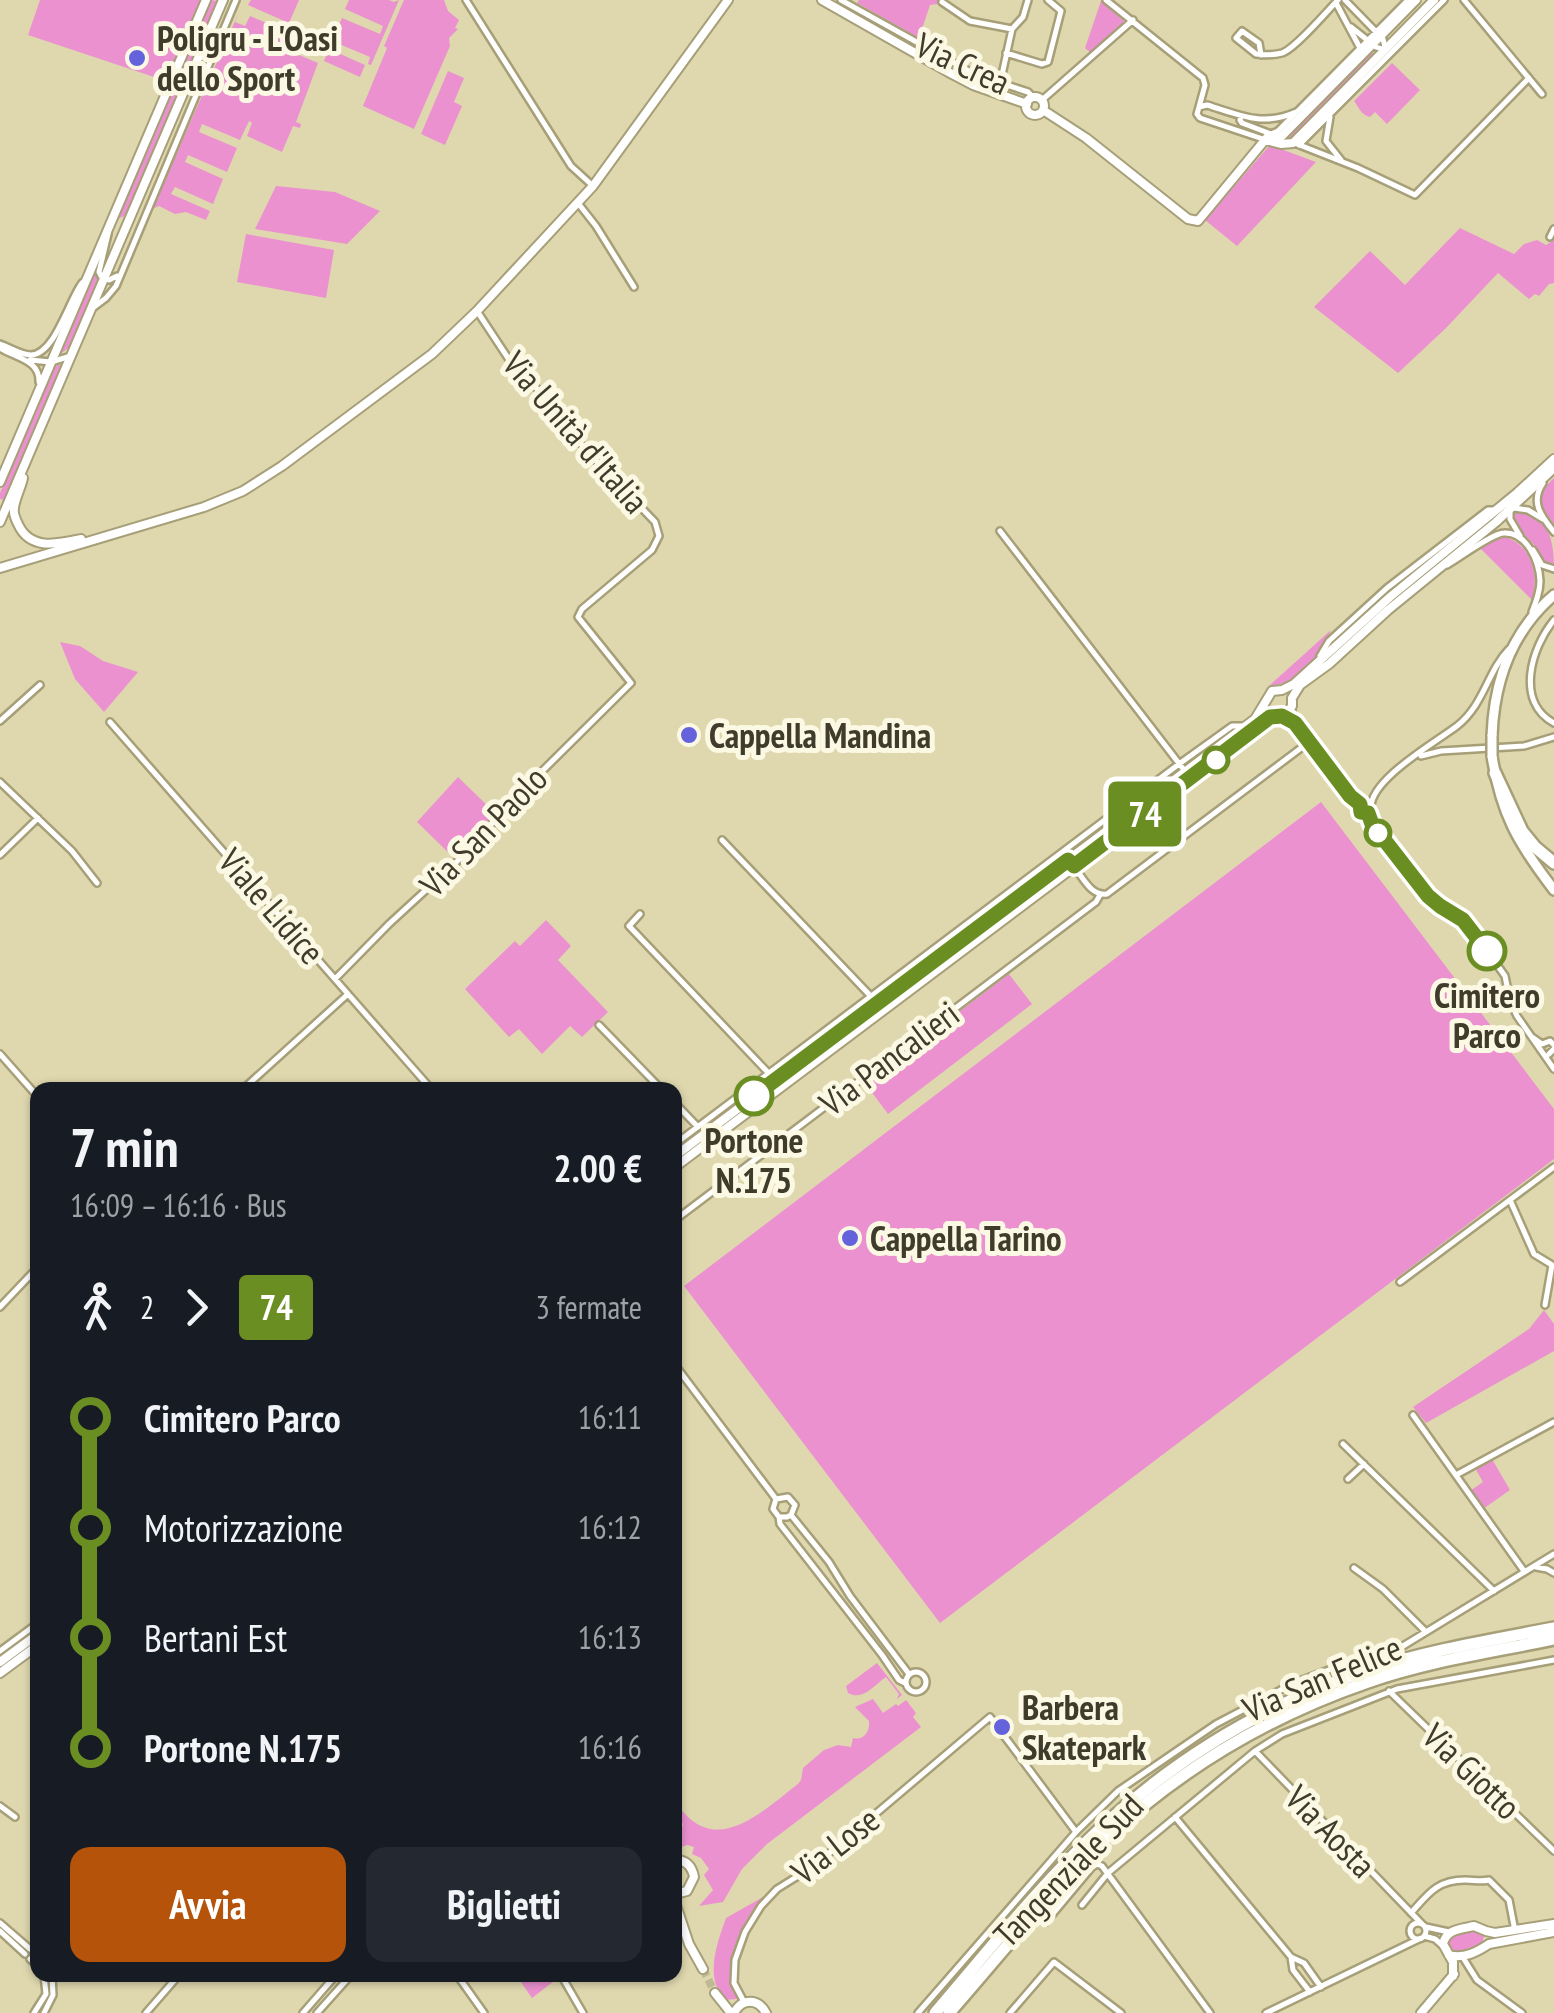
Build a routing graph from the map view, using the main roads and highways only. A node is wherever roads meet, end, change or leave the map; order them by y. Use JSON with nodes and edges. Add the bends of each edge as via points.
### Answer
{"nodes":[{"id":1,"x":1553,"y":596,"type":"edge"},
{"id":2,"x":1495,"y":773,"type":"junction"},
{"id":3,"x":1554,"y":862,"type":"edge"},
{"id":4,"x":1554,"y":890,"type":"edge"},
{"id":5,"x":1554,"y":1628,"type":"edge"},
{"id":6,"x":1554,"y":1639,"type":"edge"},
{"id":7,"x":934,"y":2013,"type":"edge"},
{"id":8,"x":949,"y":2013,"type":"edge"}],
"edges":[{"from":1,"to":2,"type":"main road","bridge":true,"via":[[1514,643],[1498,687]]},
{"from":2,"to":3,"type":"highway","via":[[1522,830]]},
{"from":2,"to":4,"type":"main road","via":[[1517,838]]},
{"from":5,"to":7,"type":"highway","name":"Tangenziale Sud","via":[[1372,1668],[1304,1694],[1214,1742],[1082,1846]]},
{"from":6,"to":8,"type":"highway","name":"Tangenziale Sud","via":[[1371,1681],[1288,1714],[1218,1752],[1103,1842]]}]}
